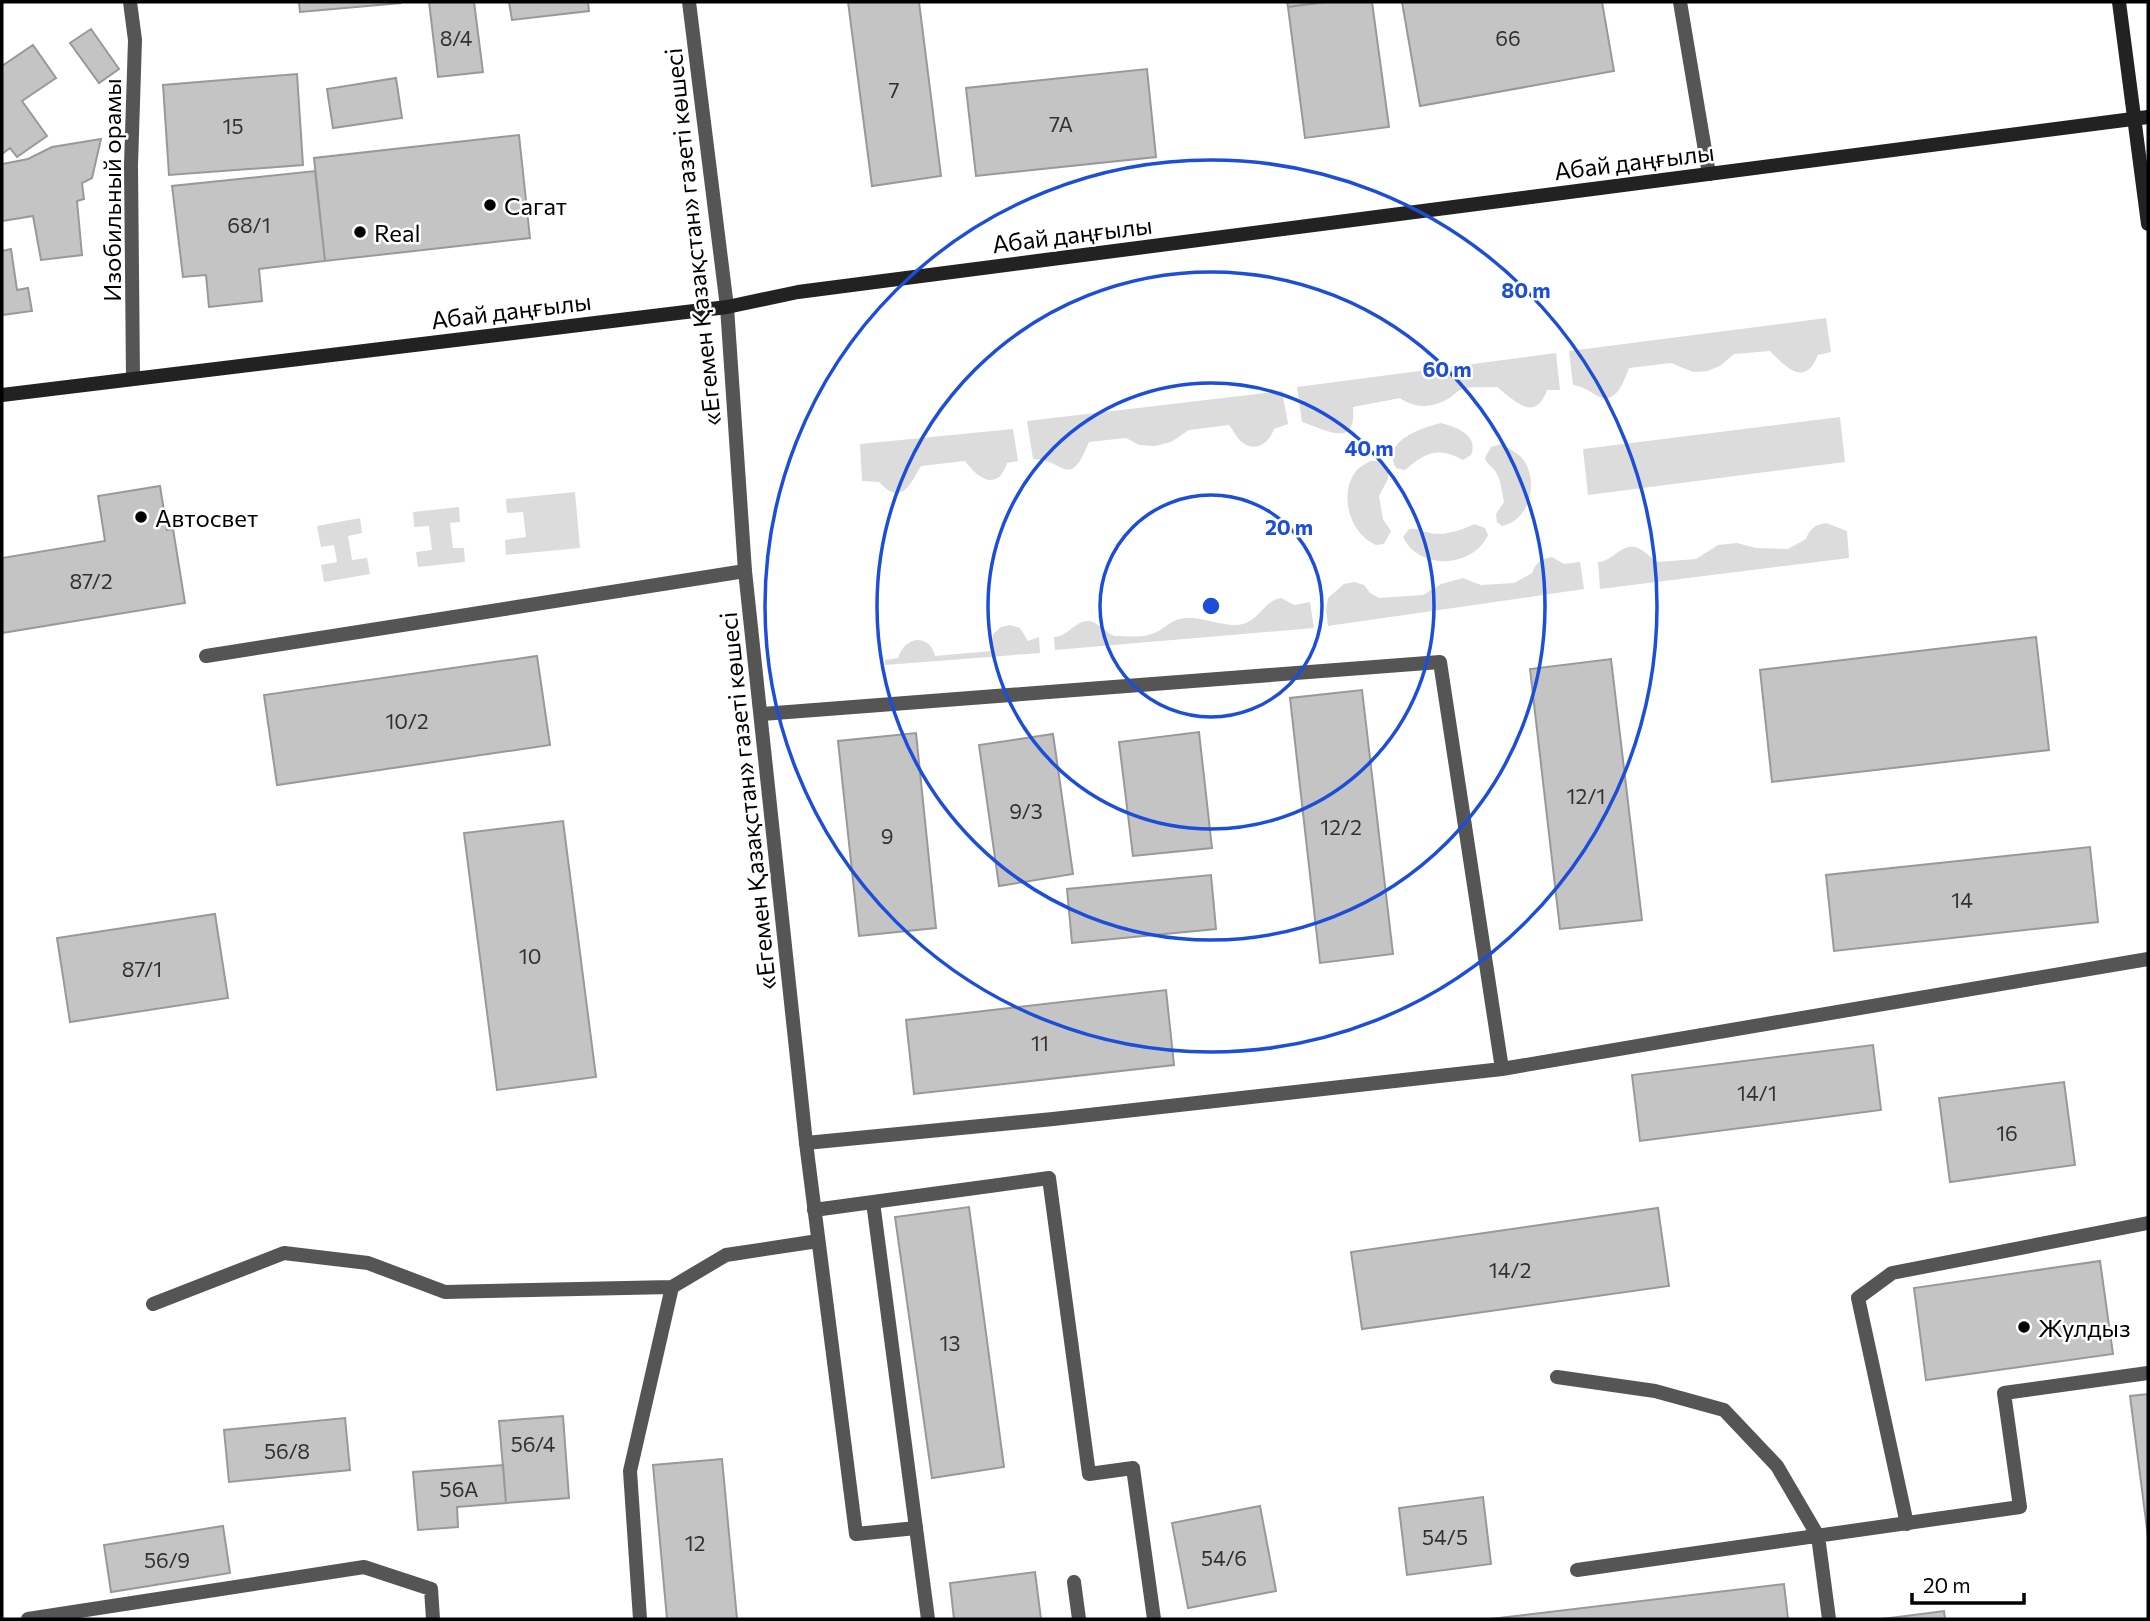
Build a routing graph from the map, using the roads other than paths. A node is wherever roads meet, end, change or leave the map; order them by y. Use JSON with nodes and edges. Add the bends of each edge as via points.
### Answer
{"nodes":[{"id":1,"x":130,"y":2,"type":"edge"},
{"id":2,"x":689,"y":2,"type":"edge"},
{"id":3,"x":1680,"y":2,"type":"edge"},
{"id":4,"x":2119,"y":2,"type":"edge"},
{"id":5,"x":2141,"y":118,"type":"edge"},
{"id":6,"x":1709,"y":174,"type":"junction"},
{"id":7,"x":2148,"y":223,"type":"edge"},
{"id":8,"x":727,"y":307,"type":"junction"},
{"id":9,"x":133,"y":378,"type":"junction"},
{"id":10,"x":2,"y":396,"type":"edge"},
{"id":11,"x":745,"y":570,"type":"junction"},
{"id":12,"x":206,"y":656,"type":"dead end"},
{"id":13,"x":762,"y":714,"type":"junction"},
{"id":14,"x":2148,"y":959,"type":"edge"},
{"id":15,"x":1502,"y":1069,"type":"junction"},
{"id":16,"x":806,"y":1143,"type":"junction"},
{"id":17,"x":873,"y":1202,"type":"junction"},
{"id":18,"x":814,"y":1210,"type":"junction"},
{"id":19,"x":2148,"y":1223,"type":"edge"},
{"id":20,"x":818,"y":1241,"type":"junction"},
{"id":21,"x":672,"y":1287,"type":"junction"},
{"id":22,"x":153,"y":1304,"type":"dead end"},
{"id":23,"x":2148,"y":1373,"type":"edge"},
{"id":24,"x":1557,"y":1377,"type":"dead end"},
{"id":25,"x":1906,"y":1524,"type":"junction"},
{"id":26,"x":916,"y":1528,"type":"junction"},
{"id":27,"x":1818,"y":1536,"type":"junction"},
{"id":28,"x":1577,"y":1570,"type":"dead end"},
{"id":29,"x":1074,"y":1582,"type":"dead end"},
{"id":30,"x":28,"y":1619,"type":"edge"},
{"id":31,"x":433,"y":1619,"type":"edge"},
{"id":32,"x":640,"y":1619,"type":"edge"},
{"id":33,"x":928,"y":1619,"type":"edge"},
{"id":34,"x":1079,"y":1619,"type":"edge"},
{"id":35,"x":1154,"y":1619,"type":"edge"},
{"id":36,"x":1829,"y":1619,"type":"edge"}],
"edges":[{"from":1,"to":9,"type":"street","name":"Изобильный орамы","via":[[135,40]]},
{"from":2,"to":8,"type":"street","name":"«Егемен Қазақстан» газеті көшесі"},
{"from":3,"to":6,"type":"street"},
{"from":4,"to":5,"type":"street"},
{"from":5,"to":6,"type":"street","name":"Абай даңғылы"},
{"from":5,"to":7,"type":"street"},
{"from":6,"to":8,"type":"street","name":"Абай даңғылы","via":[[798,292]]},
{"from":8,"to":9,"type":"street","name":"Абай даңғылы"},
{"from":8,"to":11,"type":"street","name":"«Егемен Қазақстан» газеті көшесі"},
{"from":9,"to":10,"type":"street","name":"Абай даңғылы"},
{"from":11,"to":12,"type":"street"},
{"from":11,"to":13,"type":"street","name":"«Егемен Қазақстан» газеті көшесі"},
{"from":13,"to":15,"type":"street","via":[[1440,662]]},
{"from":13,"to":16,"type":"street","name":"«Егемен Қазақстан» газеті көшесі"},
{"from":14,"to":15,"type":"street"},
{"from":15,"to":16,"type":"street"},
{"from":16,"to":18,"type":"street","name":"«Егемен Қазақстан» газеті көшесі"},
{"from":17,"to":18,"type":"street"},
{"from":17,"to":26,"type":"street"},
{"from":17,"to":35,"type":"street","via":[[1049,1178],[1089,1474],[1133,1468]]},
{"from":18,"to":20,"type":"street","name":"«Егемен Қазақстан» газеті көшесі"},
{"from":19,"to":25,"type":"street","via":[[1892,1273],[1858,1297]]},
{"from":20,"to":21,"type":"street","via":[[726,1255]]},
{"from":20,"to":26,"type":"street","name":"«Егемен Қазақстан» газеті көшесі","via":[[856,1534]]},
{"from":21,"to":22,"type":"street","via":[[445,1292],[368,1262],[284,1254]]},
{"from":21,"to":32,"type":"street","via":[[630,1471]]},
{"from":23,"to":25,"type":"street","via":[[2004,1393],[2020,1507]]},
{"from":24,"to":27,"type":"street","via":[[1656,1391],[1724,1410],[1777,1466]]},
{"from":25,"to":27,"type":"street"},
{"from":26,"to":33,"type":"street"},
{"from":27,"to":28,"type":"street"},
{"from":27,"to":36,"type":"street"},
{"from":29,"to":34,"type":"street"},
{"from":30,"to":31,"type":"street","via":[[364,1567],[431,1589]]}]}
